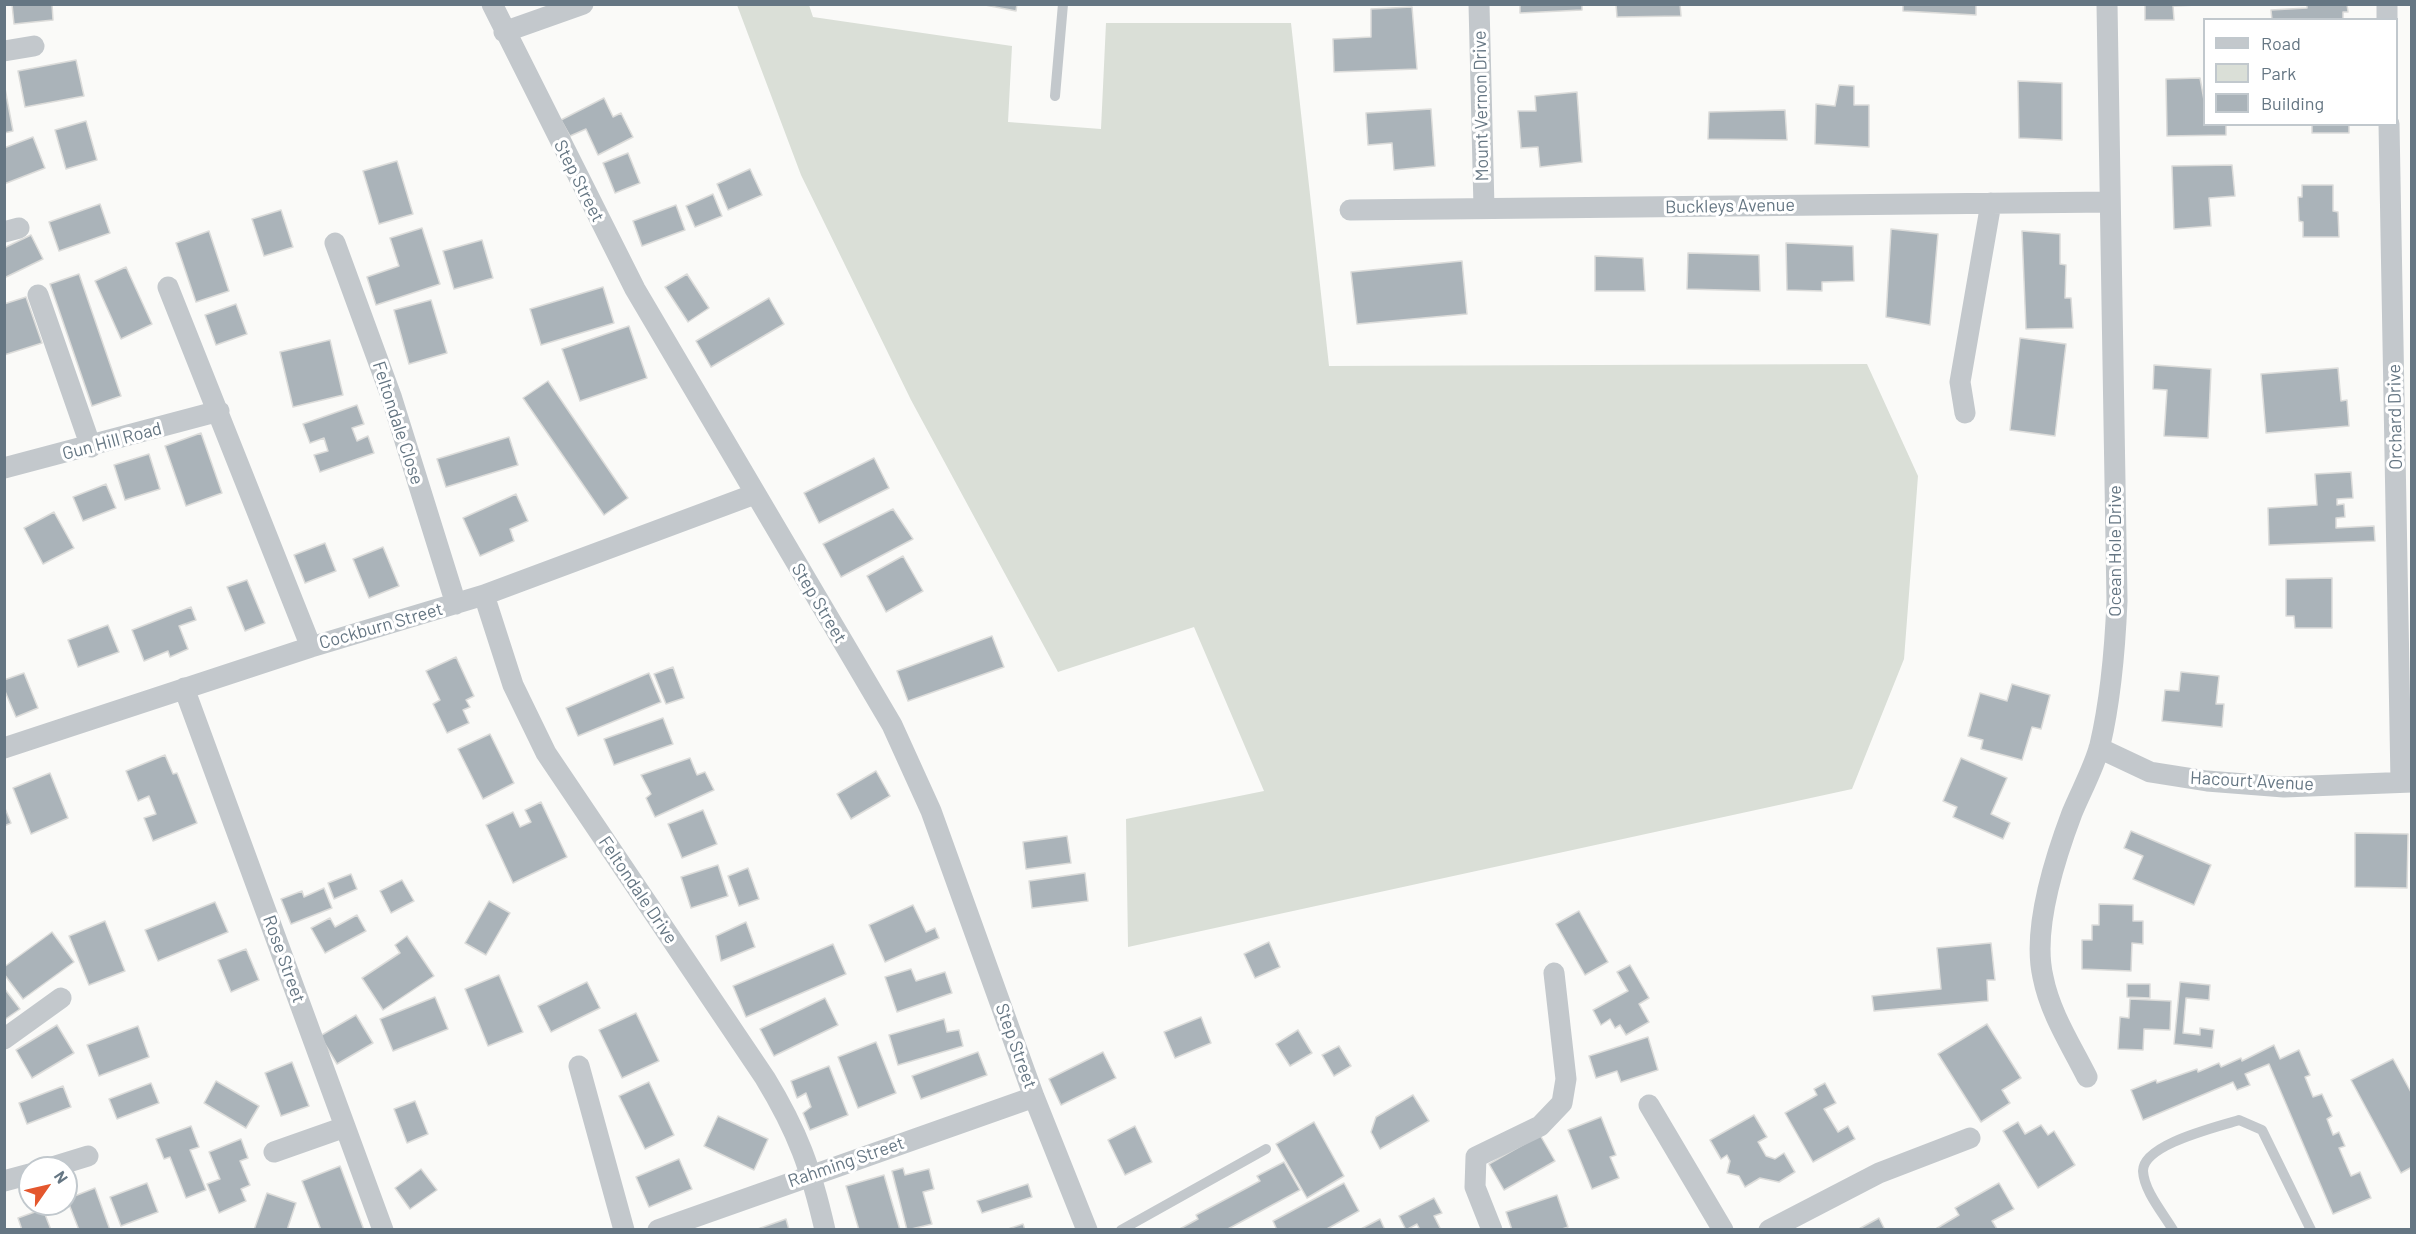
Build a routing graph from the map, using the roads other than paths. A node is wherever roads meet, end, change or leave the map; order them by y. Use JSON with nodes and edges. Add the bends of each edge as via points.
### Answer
{"nodes":[{"id":1,"x":492,"y":4,"type":"edge"},
{"id":2,"x":583,"y":4,"type":"edge"},
{"id":3,"x":1063,"y":4,"type":"edge"},
{"id":4,"x":1479,"y":4,"type":"edge"},
{"id":5,"x":2108,"y":4,"type":"edge"},
{"id":6,"x":504,"y":32,"type":"junction"},
{"id":7,"x":34,"y":46,"type":"dead end"},
{"id":8,"x":4,"y":51,"type":"edge"},
{"id":9,"x":1055,"y":96,"type":"dead end"},
{"id":10,"x":2389,"y":126,"type":"edge"},
{"id":11,"x":2110,"y":202,"type":"junction"},
{"id":12,"x":1991,"y":203,"type":"junction"},
{"id":13,"x":1484,"y":208,"type":"junction"},
{"id":14,"x":1350,"y":210,"type":"dead end"},
{"id":15,"x":335,"y":243,"type":"dead end"},
{"id":16,"x":168,"y":287,"type":"dead end"},
{"id":17,"x":38,"y":295,"type":"dead end"},
{"id":18,"x":219,"y":411,"type":"junction"},
{"id":19,"x":1965,"y":413,"type":"dead end"},
{"id":20,"x":91,"y":447,"type":"junction"},
{"id":21,"x":4,"y":468,"type":"edge"},
{"id":22,"x":755,"y":494,"type":"junction"},
{"id":23,"x":484,"y":595,"type":"junction"},
{"id":24,"x":456,"y":604,"type":"junction"},
{"id":25,"x":311,"y":647,"type":"junction"},
{"id":26,"x":184,"y":688,"type":"junction"},
{"id":27,"x":2099,"y":747,"type":"junction"},
{"id":28,"x":4,"y":748,"type":"edge"},
{"id":29,"x":2406,"y":782,"type":"edge"},
{"id":30,"x":1554,"y":973,"type":"dead end"},
{"id":31,"x":61,"y":998,"type":"dead end"},
{"id":32,"x":4,"y":1039,"type":"edge"},
{"id":33,"x":579,"y":1066,"type":"dead end"},
{"id":34,"x":2087,"y":1077,"type":"dead end"},
{"id":35,"x":1034,"y":1097,"type":"junction"},
{"id":36,"x":1649,"y":1105,"type":"dead end"},
{"id":37,"x":345,"y":1127,"type":"junction"},
{"id":38,"x":1970,"y":1138,"type":"dead end"},
{"id":39,"x":1266,"y":1149,"type":"dead end"},
{"id":40,"x":274,"y":1152,"type":"dead end"},
{"id":41,"x":88,"y":1156,"type":"dead end"},
{"id":42,"x":78,"y":1159,"type":"edge"},
{"id":43,"x":812,"y":1174,"type":"junction"},
{"id":44,"x":383,"y":1230,"type":"edge"},
{"id":45,"x":624,"y":1230,"type":"edge"},
{"id":46,"x":658,"y":1230,"type":"edge"},
{"id":47,"x":825,"y":1230,"type":"edge"},
{"id":48,"x":1087,"y":1230,"type":"edge"},
{"id":49,"x":1121,"y":1230,"type":"edge"},
{"id":50,"x":1492,"y":1230,"type":"edge"},
{"id":51,"x":1723,"y":1230,"type":"edge"},
{"id":52,"x":1769,"y":1230,"type":"edge"},
{"id":53,"x":2173,"y":1230,"type":"edge"},
{"id":54,"x":2311,"y":1230,"type":"edge"}],
"edges":[{"from":1,"to":6,"type":"street","name":"Step Street"},
{"from":2,"to":6,"type":"street"},
{"from":3,"to":9,"type":"lane"},
{"from":4,"to":13,"type":"street","name":"Mount Vernon Drive"},
{"from":5,"to":11,"type":"street","name":"Ocean Hole Drive"},
{"from":6,"to":22,"type":"street","name":"Step Street","via":[[635,290]]},
{"from":7,"to":8,"type":"street"},
{"from":10,"to":29,"type":"street","name":"Orchard Drive"},
{"from":11,"to":12,"type":"street","name":"Buckleys Avenue"},
{"from":11,"to":27,"type":"street","name":"Ocean Hole Drive","via":[[2117,600],[2114,663]]},
{"from":12,"to":13,"type":"street","name":"Buckleys Avenue"},
{"from":12,"to":19,"type":"street","via":[[1960,382]]},
{"from":13,"to":14,"type":"street","name":"Buckleys Avenue"},
{"from":15,"to":24,"type":"street","name":"Feltondale Close","via":[[391,396]]},
{"from":16,"to":18,"type":"street"},
{"from":17,"to":20,"type":"street"},
{"from":18,"to":20,"type":"street","name":"Gun Hill Road"},
{"from":18,"to":25,"type":"street"},
{"from":20,"to":21,"type":"street","name":"Gun Hill Road"},
{"from":22,"to":23,"type":"street","name":"Cockburn Street"},
{"from":22,"to":35,"type":"street","name":"Step Street","via":[[892,725],[931,811]]},
{"from":23,"to":24,"type":"street","name":"Cockburn Street"},
{"from":23,"to":43,"type":"street","name":"Feltondale Drive","via":[[513,685],[546,753],[765,1078],[792,1121]]},
{"from":24,"to":25,"type":"street","name":"Cockburn Street"},
{"from":25,"to":26,"type":"street","name":"Cockburn Street"},
{"from":26,"to":28,"type":"street","name":"Cockburn Street"},
{"from":26,"to":37,"type":"street","name":"Rose Street"},
{"from":27,"to":29,"type":"street","name":"Hacourt Avenue","via":[[2150,772],[2207,781],[2284,787]]},
{"from":27,"to":34,"type":"street","name":"Ocean Hole Drive","via":[[2052,877],[2039,944],[2043,977],[2054,1012]]},
{"from":30,"to":50,"type":"street","via":[[1566,1078],[1562,1103],[1540,1126],[1476,1157],[1475,1187]]},
{"from":31,"to":32,"type":"street"},
{"from":33,"to":45,"type":"street"},
{"from":35,"to":43,"type":"street","name":"Rahming Street"},
{"from":35,"to":48,"type":"street","name":"Step Street"},
{"from":36,"to":51,"type":"street"},
{"from":37,"to":40,"type":"street"},
{"from":37,"to":44,"type":"street","name":"Rose Street"},
{"from":38,"to":52,"type":"street","via":[[1879,1173]]},
{"from":39,"to":49,"type":"lane"},
{"from":41,"to":42,"type":"street"},
{"from":43,"to":46,"type":"street","name":"Rahming Street"},
{"from":43,"to":47,"type":"street","name":"Feltondale Drive"},
{"from":53,"to":54,"type":"lane","via":[[2148,1188],[2144,1165],[2169,1143],[2239,1120],[2262,1130]]}]}
